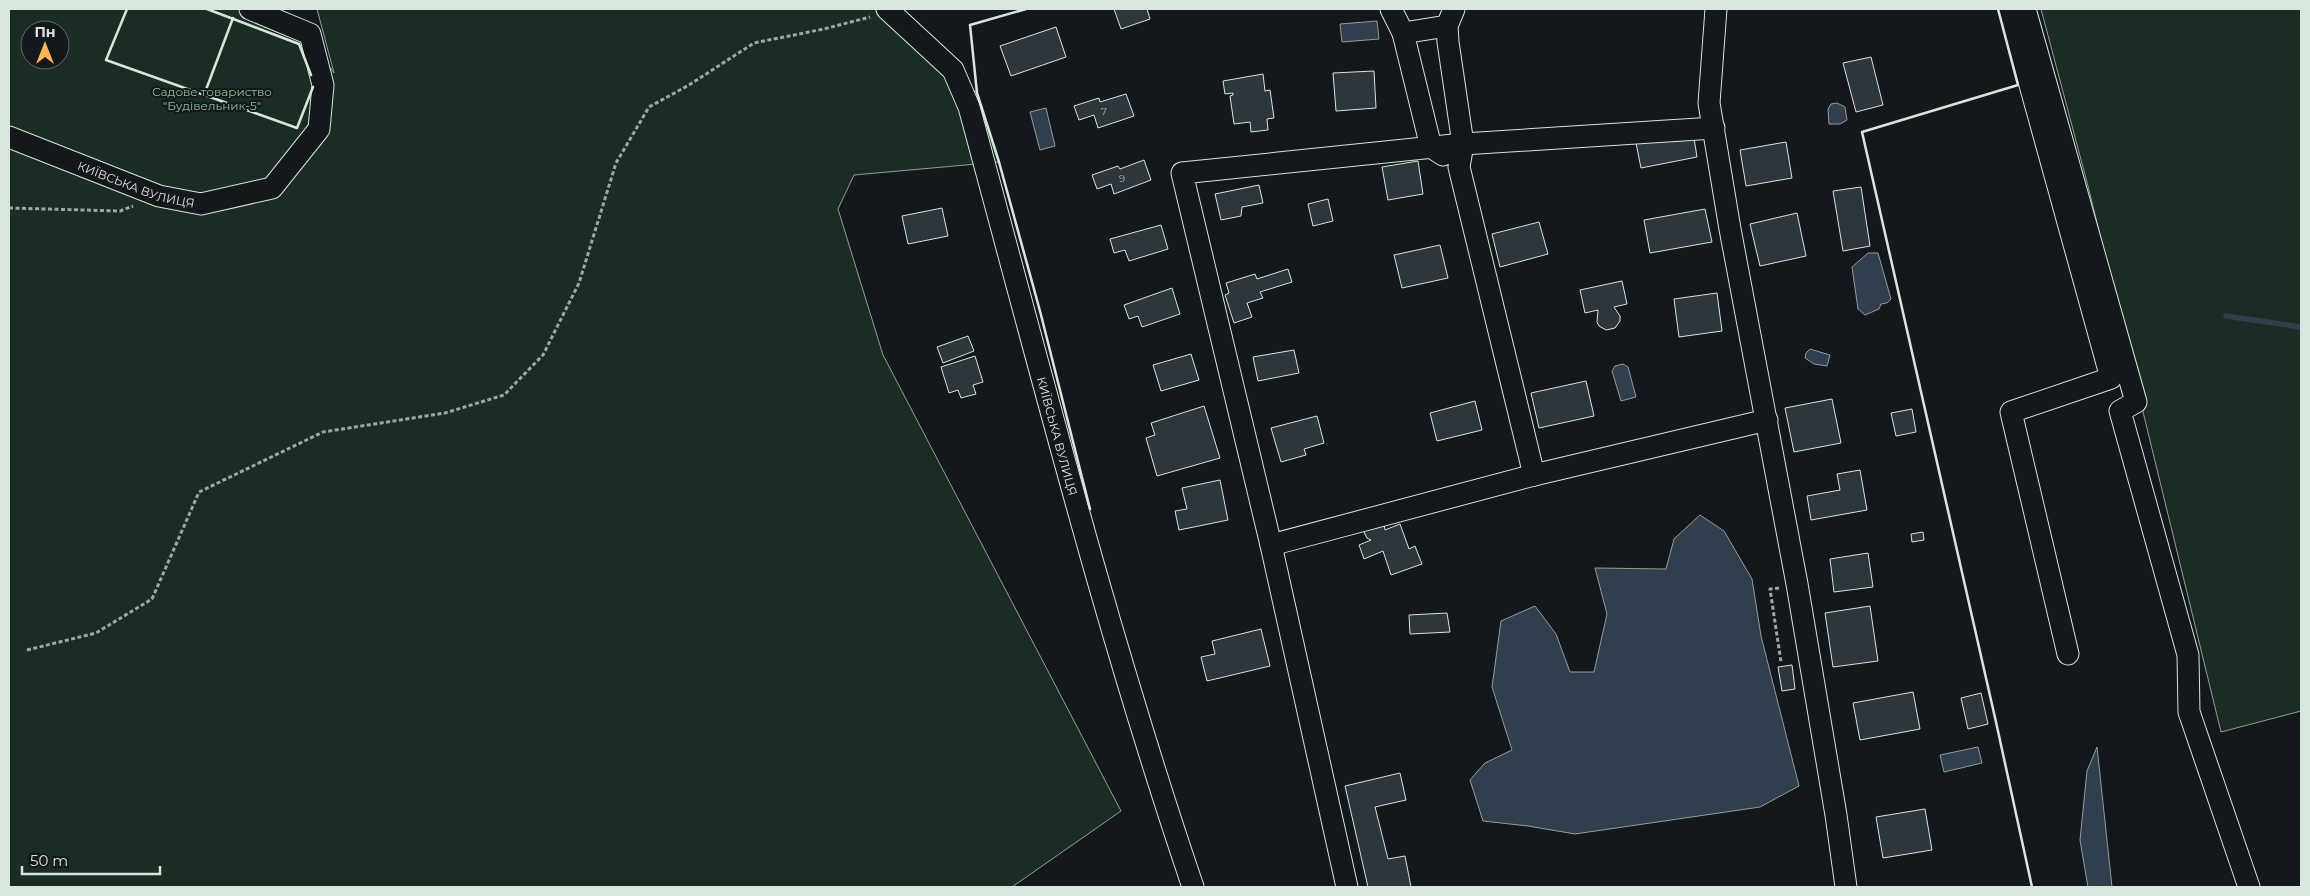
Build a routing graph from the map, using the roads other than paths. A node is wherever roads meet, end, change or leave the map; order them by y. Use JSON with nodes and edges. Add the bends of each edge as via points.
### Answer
{"nodes":[{"id":1,"x":250,"y":9,"type":"edge"},
{"id":2,"x":1391,"y":9,"type":"edge"},
{"id":3,"x":1716,"y":9,"type":"edge"},
{"id":4,"x":2009,"y":9,"type":"edge"},
{"id":5,"x":2025,"y":9,"type":"edge"},
{"id":6,"x":888,"y":10,"type":"edge"},
{"id":7,"x":1451,"y":17,"type":"edge"},
{"id":8,"x":1403,"y":33,"type":"junction"},
{"id":9,"x":1714,"y":128,"type":"junction"},
{"id":10,"x":9,"y":137,"type":"edge"},
{"id":11,"x":1463,"y":144,"type":"junction"},
{"id":12,"x":1431,"y":147,"type":"junction"},
{"id":13,"x":1459,"y":167,"type":"junction"},
{"id":14,"x":1767,"y":420,"type":"junction"},
{"id":15,"x":1534,"y":475,"type":"junction"},
{"id":16,"x":1271,"y":545,"type":"junction"},
{"id":17,"x":2068,"y":654,"type":"dead end"},
{"id":18,"x":1193,"y":887,"type":"edge"},
{"id":19,"x":1347,"y":887,"type":"edge"},
{"id":20,"x":1846,"y":887,"type":"edge"},
{"id":21,"x":2249,"y":887,"type":"edge"}],
"edges":[{"from":1,"to":10,"type":"street","name":"КИЇВСЬКА ВУЛИЦЯ","via":[[310,34],[323,85],[319,129],[272,188],[201,204],[159,196]]},
{"from":2,"to":8,"type":"street"},
{"from":3,"to":9,"type":"street","via":[[1709,103]]},
{"from":4,"to":17,"type":"street","via":[[2111,378],[2011,412]]},
{"from":5,"to":21,"type":"street","via":[[2136,402],[2120,411],[2188,654],[2189,712]]},
{"from":6,"to":18,"type":"street","name":"КИЇВСЬКА ВУЛИЦЯ","via":[[953,70],[969,107],[1146,744]]},
{"from":7,"to":8,"type":"street"},
{"from":7,"to":11,"type":"street","via":[[1448,42]]},
{"from":8,"to":12,"type":"street"},
{"from":9,"to":11,"type":"street"},
{"from":9,"to":14,"type":"street"},
{"from":11,"to":12,"type":"street"},
{"from":11,"to":13,"type":"street"},
{"from":12,"to":13,"type":"street"},
{"from":12,"to":16,"type":"street","via":[[1182,173]]},
{"from":13,"to":15,"type":"street"},
{"from":14,"to":15,"type":"street"},
{"from":14,"to":20,"type":"street"},
{"from":15,"to":16,"type":"street"},
{"from":16,"to":19,"type":"street"}]}
